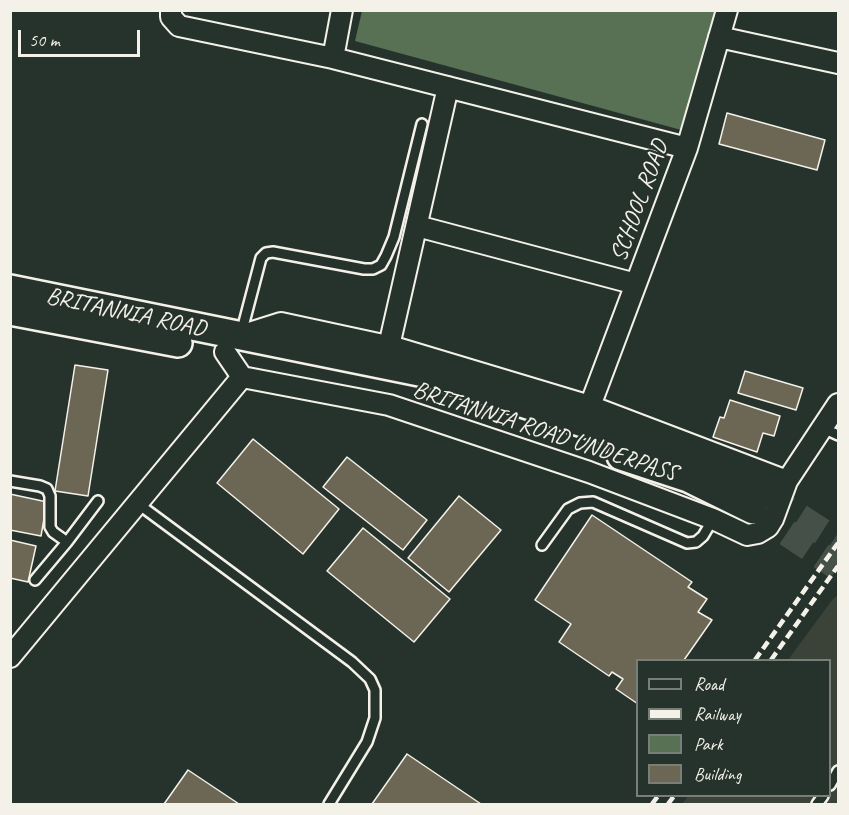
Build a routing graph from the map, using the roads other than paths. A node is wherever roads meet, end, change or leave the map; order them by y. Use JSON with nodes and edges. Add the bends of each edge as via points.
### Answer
{"nodes":[{"id":1,"x":171,"y":10,"type":"edge"},
{"id":2,"x":342,"y":10,"type":"edge"},
{"id":3,"x":727,"y":10,"type":"edge"},
{"id":4,"x":719,"y":37,"type":"junction"},
{"id":5,"x":333,"y":58,"type":"junction"},
{"id":6,"x":838,"y":63,"type":"edge"},
{"id":7,"x":448,"y":87,"type":"junction"},
{"id":8,"x":422,"y":124,"type":"dead end"},
{"id":9,"x":687,"y":148,"type":"junction"},
{"id":10,"x":417,"y":226,"type":"junction"},
{"id":11,"x":636,"y":284,"type":"junction"},
{"id":12,"x":10,"y":289,"type":"edge"},
{"id":13,"x":10,"y":311,"type":"edge"},
{"id":14,"x":233,"y":344,"type":"junction"},
{"id":15,"x":389,"y":346,"type":"junction"},
{"id":16,"x":242,"y":377,"type":"junction"},
{"id":17,"x":838,"y":404,"type":"edge"},
{"id":18,"x":590,"y":406,"type":"junction"},
{"id":19,"x":831,"y":432,"type":"edge"},
{"id":20,"x":10,"y":481,"type":"edge"},
{"id":21,"x":769,"y":495,"type":"junction"},
{"id":22,"x":98,"y":501,"type":"dead end"},
{"id":23,"x":137,"y":502,"type":"junction"},
{"id":24,"x":713,"y":519,"type":"junction"},
{"id":25,"x":67,"y":542,"type":"junction"},
{"id":26,"x":542,"y":544,"type":"dead end"},
{"id":27,"x":35,"y":579,"type":"dead end"},
{"id":28,"x":10,"y":657,"type":"edge"},
{"id":29,"x":329,"y":804,"type":"edge"}],
"edges":[{"from":1,"to":5,"type":"street","via":[[171,17],[179,26]]},
{"from":2,"to":5,"type":"street"},
{"from":3,"to":4,"type":"street","name":"SCHOOL ROAD"},
{"from":4,"to":6,"type":"street"},
{"from":4,"to":9,"type":"street","name":"SCHOOL ROAD"},
{"from":5,"to":7,"type":"street"},
{"from":7,"to":9,"type":"street"},
{"from":7,"to":10,"type":"street"},
{"from":8,"to":14,"type":"lane","via":[[394,237],[381,265],[364,269],[266,253]]},
{"from":9,"to":11,"type":"street","name":"SCHOOL ROAD"},
{"from":10,"to":11,"type":"street"},
{"from":10,"to":15,"type":"street"},
{"from":11,"to":18,"type":"street","name":"SCHOOL ROAD"},
{"from":12,"to":14,"type":"main road","name":"BRITANNIA ROAD"},
{"from":13,"to":14,"type":"main road","name":"BRITANNIA ROAD"},
{"from":14,"to":15,"type":"street","via":[[281,323]]},
{"from":14,"to":16,"type":"street"},
{"from":14,"to":21,"type":"main road","name":"BRITANNIA ROAD UNDERPASS","via":[[439,376],[696,460]]},
{"from":15,"to":18,"type":"street"},
{"from":16,"to":23,"type":"street"},
{"from":16,"to":24,"type":"street","via":[[389,405],[589,472]]},
{"from":17,"to":19,"type":"street"},
{"from":18,"to":21,"type":"street"},
{"from":19,"to":21,"type":"street"},
{"from":20,"to":25,"type":"lane","via":[[47,489],[51,496],[50,527]]},
{"from":21,"to":24,"type":"street","via":[[773,519],[758,533],[747,535]]},
{"from":22,"to":25,"type":"lane"},
{"from":23,"to":28,"type":"street"},
{"from":23,"to":29,"type":"lane","via":[[370,679],[375,690],[375,718],[367,742]]},
{"from":24,"to":26,"type":"lane","via":[[703,536],[687,543],[593,502],[580,503],[568,509]]},
{"from":25,"to":27,"type":"lane"}]}
